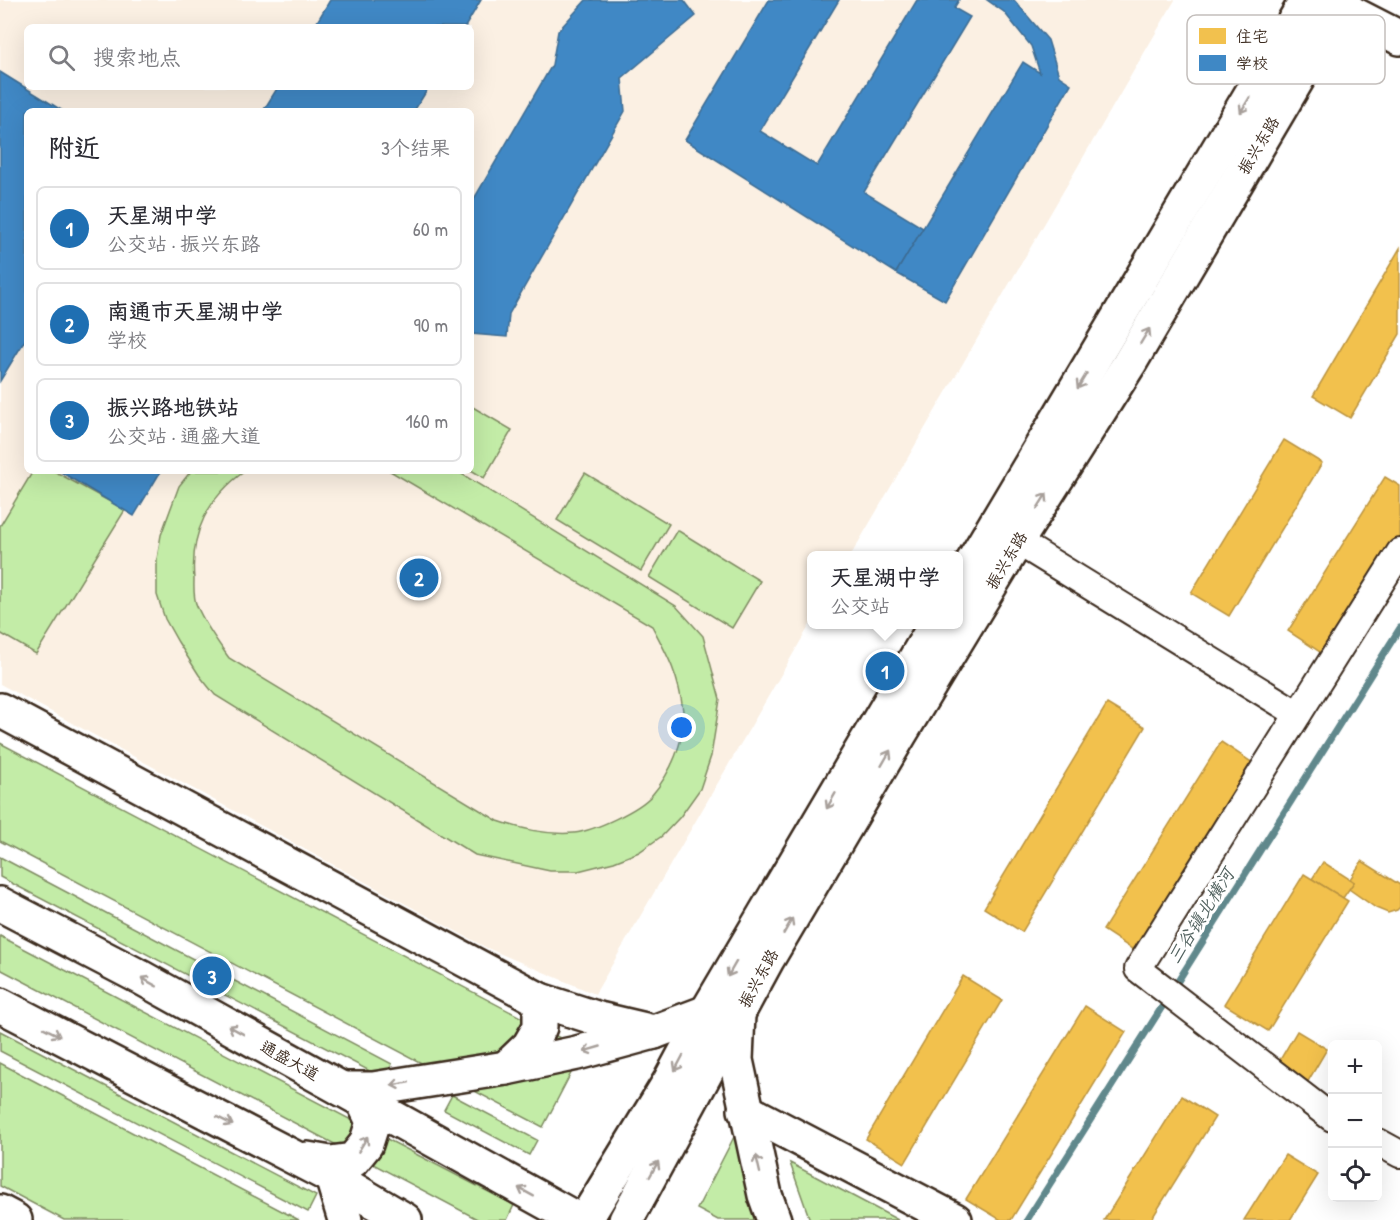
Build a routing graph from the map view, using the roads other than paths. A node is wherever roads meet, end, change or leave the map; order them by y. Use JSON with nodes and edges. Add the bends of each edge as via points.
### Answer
{"nodes":[{"id":1,"x":1307,"y":0,"type":"edge"},
{"id":2,"x":1337,"y":2,"type":"edge"},
{"id":3,"x":1299,"y":15,"type":"edge"},
{"id":4,"x":1360,"y":15,"type":"edge"},
{"id":5,"x":1385,"y":29,"type":"edge"},
{"id":6,"x":1400,"y":38,"type":"edge"},
{"id":7,"x":1260,"y":84,"type":"edge"},
{"id":8,"x":1290,"y":84,"type":"edge"},
{"id":9,"x":1006,"y":534,"type":"junction"},
{"id":10,"x":1400,"y":552,"type":"edge"},
{"id":11,"x":963,"y":581,"type":"edge"},
{"id":12,"x":963,"y":615,"type":"edge"},
{"id":13,"x":933,"y":629,"type":"edge"},
{"id":14,"x":956,"y":629,"type":"edge"},
{"id":15,"x":0,"y":710,"type":"edge"},
{"id":16,"x":1298,"y":714,"type":"junction"},
{"id":17,"x":0,"y":904,"type":"edge"},
{"id":18,"x":540,"y":1000,"type":"junction"},
{"id":19,"x":0,"y":1005,"type":"edge"},
{"id":20,"x":723,"y":1013,"type":"junction"},
{"id":21,"x":654,"y":1032,"type":"junction"},
{"id":22,"x":506,"y":1068,"type":"junction"},
{"id":23,"x":353,"y":1095,"type":"junction"},
{"id":24,"x":745,"y":1110,"type":"junction"},
{"id":25,"x":1328,"y":1115,"type":"edge"},
{"id":26,"x":1382,"y":1145,"type":"edge"},
{"id":27,"x":1400,"y":1154,"type":"edge"},
{"id":28,"x":293,"y":1156,"type":"junction"},
{"id":29,"x":332,"y":1177,"type":"junction"},
{"id":30,"x":0,"y":1212,"type":"edge"},
{"id":31,"x":15,"y":1220,"type":"edge"},
{"id":32,"x":345,"y":1220,"type":"edge"},
{"id":33,"x":405,"y":1220,"type":"edge"},
{"id":34,"x":578,"y":1220,"type":"edge"},
{"id":35,"x":585,"y":1220,"type":"edge"},
{"id":36,"x":626,"y":1220,"type":"edge"},
{"id":37,"x":774,"y":1220,"type":"edge"},
{"id":38,"x":955,"y":1220,"type":"edge"}],
"edges":[{"from":1,"to":3,"type":"main road","name":"振兴东路","one_way":true},
{"from":2,"to":4,"type":"main road"},
{"from":5,"to":6,"type":"main road"},
{"from":7,"to":9,"type":"main road","name":"振兴东路","one_way":true},
{"from":9,"to":8,"type":"main road","name":"振兴东路","one_way":true,"via":[[1129,364]]},
{"from":9,"to":11,"type":"main road","name":"振兴东路"},
{"from":12,"to":9,"type":"main road","name":"振兴东路","one_way":true},
{"from":9,"to":16,"type":"street"},
{"from":10,"to":16,"type":"street"},
{"from":13,"to":20,"type":"main road","name":"振兴东路","one_way":true},
{"from":20,"to":14,"type":"main road","name":"振兴东路","one_way":true,"via":[[768,958],[900,734]]},
{"from":15,"to":18,"type":"main road"},
{"from":16,"to":25,"type":"street","via":[[1138,969]]},
{"from":23,"to":17,"type":"main road","name":"通盛大道","one_way":true},
{"from":18,"to":21,"type":"main road"},
{"from":18,"to":22,"type":"main road","via":[[540,1028],[529,1046]]},
{"from":19,"to":28,"type":"main road","one_way":true},
{"from":20,"to":21,"type":"main road"},
{"from":20,"to":24,"type":"main road"},
{"from":20,"to":35,"type":"main road","name":"振兴东路","one_way":true,"via":[[670,1081]]},
{"from":36,"to":20,"type":"main road","name":"振兴东路","one_way":true},
{"from":21,"to":22,"type":"main road","one_way":true},
{"from":22,"to":23,"type":"main road","one_way":true},
{"from":28,"to":23,"type":"main road","one_way":true,"via":[[330,1163],[352,1160],[366,1144],[373,1122]]},
{"from":34,"to":23,"type":"main road","name":"通盛大道","one_way":true},
{"from":37,"to":24,"type":"main road","one_way":true},
{"from":24,"to":38,"type":"main road"},
{"from":26,"to":27,"type":"street"},
{"from":28,"to":29,"type":"main road"},
{"from":29,"to":32,"type":"main road"},
{"from":29,"to":33,"type":"main road"},
{"from":30,"to":31,"type":"main road"}]}
